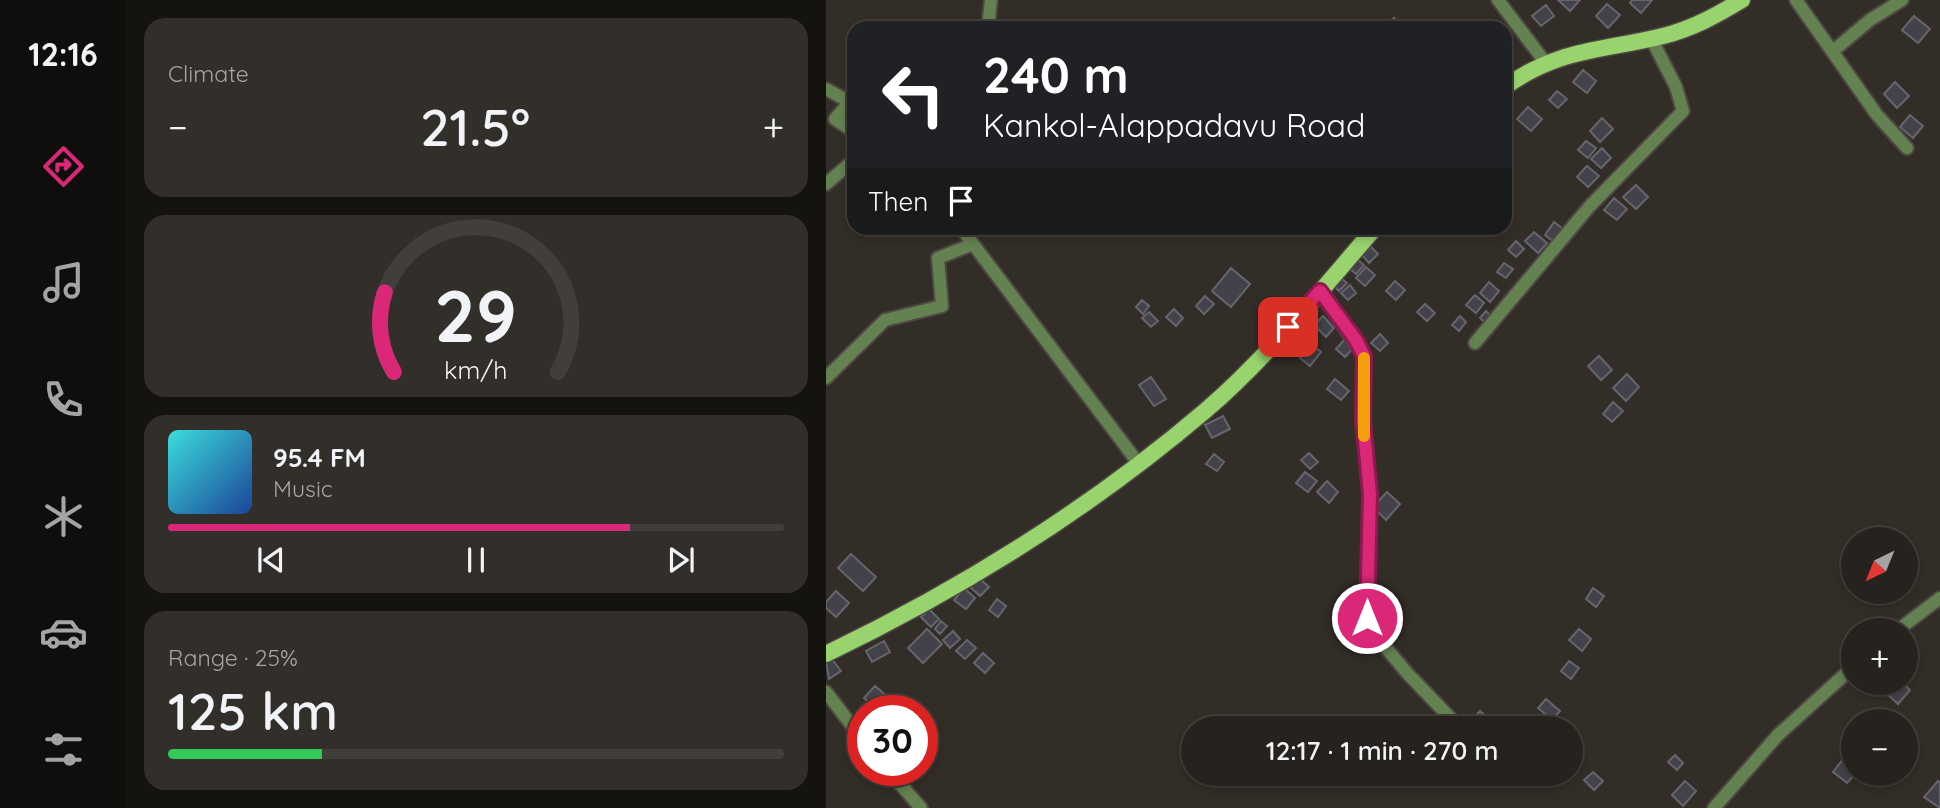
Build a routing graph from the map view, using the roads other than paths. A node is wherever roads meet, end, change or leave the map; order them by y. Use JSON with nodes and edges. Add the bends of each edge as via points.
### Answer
{"nodes":[{"id":1,"x":991,"y":0,"type":"edge"},
{"id":2,"x":1498,"y":0,"type":"edge"},
{"id":3,"x":1742,"y":0,"type":"edge"},
{"id":4,"x":1796,"y":0,"type":"edge"},
{"id":5,"x":1902,"y":0,"type":"edge"},
{"id":6,"x":989,"y":21,"type":"edge"},
{"id":7,"x":1651,"y":38,"type":"junction"},
{"id":8,"x":1833,"y":51,"type":"junction"},
{"id":9,"x":1545,"y":62,"type":"junction"},
{"id":10,"x":1512,"y":83,"type":"edge"},
{"id":11,"x":826,"y":89,"type":"edge"},
{"id":12,"x":847,"y":97,"type":"edge"},
{"id":13,"x":847,"y":104,"type":"edge"},
{"id":14,"x":847,"y":127,"type":"edge"},
{"id":15,"x":1907,"y":148,"type":"dead end"},
{"id":16,"x":847,"y":166,"type":"edge"},
{"id":17,"x":826,"y":184,"type":"edge"},
{"id":18,"x":967,"y":235,"type":"edge"},
{"id":19,"x":1369,"y":235,"type":"edge"},
{"id":20,"x":974,"y":244,"type":"junction"},
{"id":21,"x":1320,"y":291,"type":"junction"},
{"id":22,"x":1475,"y":343,"type":"dead end"},
{"id":23,"x":826,"y":378,"type":"edge"},
{"id":24,"x":1139,"y":464,"type":"junction"},
{"id":25,"x":1940,"y":598,"type":"edge"},
{"id":26,"x":1914,"y":618,"type":"edge"},
{"id":27,"x":826,"y":654,"type":"edge"},
{"id":28,"x":1841,"y":678,"type":"edge"},
{"id":29,"x":826,"y":692,"type":"edge"},
{"id":30,"x":1448,"y":716,"type":"edge"},
{"id":31,"x":847,"y":719,"type":"edge"},
{"id":32,"x":902,"y":786,"type":"edge"},
{"id":33,"x":921,"y":808,"type":"edge"},
{"id":34,"x":1714,"y":808,"type":"edge"}],
"edges":[{"from":1,"to":6,"type":"street"},
{"from":2,"to":9,"type":"street"},
{"from":3,"to":7,"type":"main road","via":[[1688,27]]},
{"from":4,"to":8,"type":"street"},
{"from":5,"to":8,"type":"street"},
{"from":7,"to":9,"type":"main road","via":[[1576,51]]},
{"from":7,"to":22,"type":"street","via":[[1683,111],[1589,207]]},
{"from":8,"to":15,"type":"street","via":[[1877,115]]},
{"from":9,"to":10,"type":"main road"},
{"from":11,"to":12,"type":"street"},
{"from":13,"to":14,"type":"street","via":[[835,119]]},
{"from":16,"to":17,"type":"street"},
{"from":18,"to":20,"type":"street"},
{"from":19,"to":21,"type":"main road"},
{"from":20,"to":23,"type":"street","via":[[938,258],[942,306],[885,320]]},
{"from":20,"to":24,"type":"street"},
{"from":21,"to":24,"type":"main road","via":[[1224,393]]},
{"from":21,"to":30,"type":"street","via":[[1364,356],[1363,420],[1370,494],[1367,618],[1381,642]]},
{"from":24,"to":27,"type":"main road","via":[[1032,539],[953,587]]},
{"from":25,"to":26,"type":"street"},
{"from":28,"to":34,"type":"street","via":[[1778,735]]},
{"from":29,"to":31,"type":"street"},
{"from":32,"to":33,"type":"street"}]}
